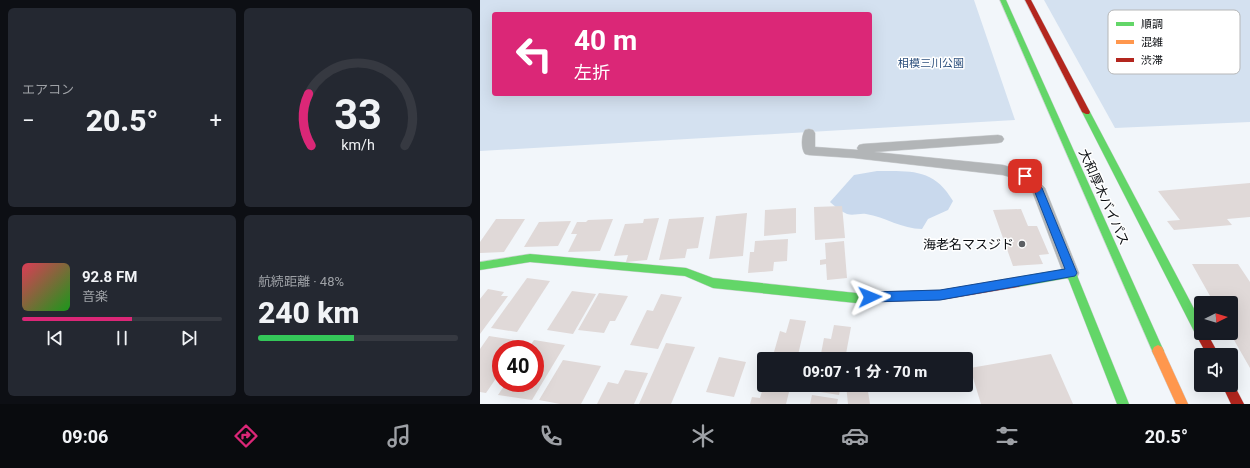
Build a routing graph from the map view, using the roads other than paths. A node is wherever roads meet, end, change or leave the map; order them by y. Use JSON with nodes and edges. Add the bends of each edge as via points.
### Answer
{"nodes":[{"id":1,"x":1003,"y":0,"type":"edge"},
{"id":2,"x":1028,"y":0,"type":"edge"},
{"id":3,"x":809,"y":133,"type":"dead end"},
{"id":4,"x":998,"y":139,"type":"dead end"},
{"id":5,"x":809,"y":151,"type":"junction"},
{"id":6,"x":480,"y":266,"type":"edge"},
{"id":7,"x":1072,"y":273,"type":"junction"},
{"id":8,"x":1194,"y":320,"type":"edge"},
{"id":9,"x":1232,"y":392,"type":"edge"},
{"id":10,"x":1123,"y":404,"type":"edge"},
{"id":11,"x":1182,"y":404,"type":"edge"},
{"id":12,"x":1238,"y":404,"type":"edge"}],
"edges":[{"from":1,"to":11,"type":"main road","name":"大和厚木バイパス"},
{"from":2,"to":8,"type":"main road","name":"大和厚木バイパス"},
{"from":3,"to":5,"type":"lane"},
{"from":4,"to":5,"type":"lane"},
{"from":5,"to":7,"type":"lane","via":[[1003,170],[1025,176],[1038,188]]},
{"from":6,"to":7,"type":"main road","via":[[530,258],[686,272],[713,283],[856,298],[940,295]]},
{"from":7,"to":10,"type":"main road"},
{"from":9,"to":12,"type":"main road"}]}
